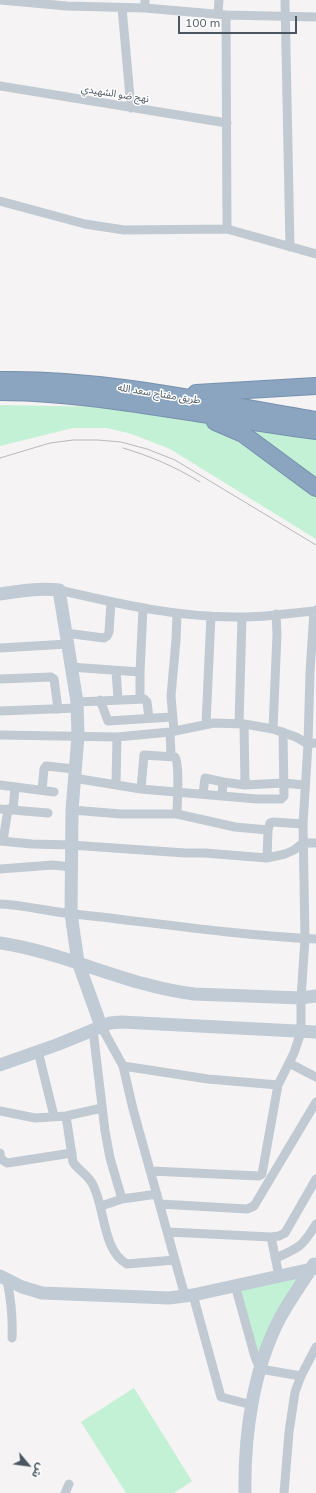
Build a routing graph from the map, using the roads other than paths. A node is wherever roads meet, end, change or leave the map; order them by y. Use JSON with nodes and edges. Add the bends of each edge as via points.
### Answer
{"nodes":[{"id":1,"x":0,"y":0,"type":"edge"},
{"id":2,"x":219,"y":0,"type":"edge"},
{"id":3,"x":285,"y":0,"type":"edge"},
{"id":4,"x":145,"y":4,"type":"edge"},
{"id":5,"x":122,"y":8,"type":"junction"},
{"id":6,"x":222,"y":15,"type":"junction"},
{"id":7,"x":286,"y":16,"type":"junction"},
{"id":8,"x":316,"y":17,"type":"edge"},
{"id":9,"x":0,"y":86,"type":"edge"},
{"id":10,"x":131,"y":108,"type":"junction"},
{"id":11,"x":227,"y":123,"type":"junction"},
{"id":12,"x":0,"y":201,"type":"edge"},
{"id":13,"x":227,"y":229,"type":"junction"},
{"id":14,"x":290,"y":247,"type":"junction"},
{"id":15,"x":316,"y":254,"type":"edge"},
{"id":16,"x":0,"y":380,"type":"edge"},
{"id":17,"x":316,"y":386,"type":"edge"},
{"id":18,"x":0,"y":392,"type":"edge"},
{"id":19,"x":166,"y":395,"type":"junction"},
{"id":20,"x":182,"y":410,"type":"junction"},
{"id":21,"x":316,"y":420,"type":"edge"},
{"id":22,"x":316,"y":431,"type":"edge"},
{"id":23,"x":316,"y":488,"type":"edge"},
{"id":24,"x":58,"y":590,"type":"junction"},
{"id":25,"x":0,"y":594,"type":"edge"},
{"id":26,"x":111,"y":602,"type":"junction"},
{"id":27,"x":143,"y":608,"type":"junction"},
{"id":28,"x":315,"y":611,"type":"edge"},
{"id":29,"x":177,"y":614,"type":"junction"},
{"id":30,"x":276,"y":614,"type":"junction"},
{"id":31,"x":211,"y":616,"type":"junction"},
{"id":32,"x":242,"y":617,"type":"junction"},
{"id":33,"x":66,"y":638,"type":"junction"},
{"id":34,"x":0,"y":648,"type":"edge"},
{"id":35,"x":70,"y":667,"type":"junction"},
{"id":36,"x":116,"y":671,"type":"junction"},
{"id":37,"x":140,"y":672,"type":"junction"},
{"id":38,"x":0,"y":679,"type":"edge"},
{"id":39,"x":140,"y":698,"type":"junction"},
{"id":40,"x":118,"y":699,"type":"junction"},
{"id":41,"x":100,"y":700,"type":"junction"},
{"id":42,"x":77,"y":705,"type":"junction"},
{"id":43,"x":58,"y":709,"type":"junction"},
{"id":44,"x":0,"y":711,"type":"edge"},
{"id":45,"x":172,"y":716,"type":"junction"},
{"id":46,"x":149,"y":718,"type":"junction"},
{"id":47,"x":206,"y":724,"type":"junction"},
{"id":48,"x":241,"y":724,"type":"junction"},
{"id":49,"x":273,"y":729,"type":"junction"},
{"id":50,"x":172,"y":731,"type":"junction"},
{"id":51,"x":283,"y":732,"type":"junction"},
{"id":52,"x":0,"y":735,"type":"edge"},
{"id":53,"x":78,"y":736,"type":"junction"},
{"id":54,"x":117,"y":737,"type":"junction"},
{"id":55,"x":312,"y":743,"type":"edge"},
{"id":56,"x":171,"y":756,"type":"junction"},
{"id":57,"x":74,"y":773,"type":"junction"},
{"id":58,"x":223,"y":782,"type":"junction"},
{"id":59,"x":283,"y":783,"type":"junction"},
{"id":60,"x":116,"y":785,"type":"junction"},
{"id":61,"x":245,"y":785,"type":"junction"},
{"id":62,"x":305,"y":785,"type":"junction"},
{"id":63,"x":0,"y":786,"type":"edge"},
{"id":64,"x":15,"y":787,"type":"junction"},
{"id":65,"x":141,"y":789,"type":"junction"},
{"id":66,"x":42,"y":790,"type":"junction"},
{"id":67,"x":54,"y":792,"type":"dead end"},
{"id":68,"x":178,"y":792,"type":"junction"},
{"id":69,"x":203,"y":794,"type":"junction"},
{"id":70,"x":222,"y":796,"type":"junction"},
{"id":71,"x":7,"y":810,"type":"edge"},
{"id":72,"x":72,"y":810,"type":"junction"},
{"id":73,"x":48,"y":813,"type":"dead end"},
{"id":74,"x":177,"y":814,"type":"junction"},
{"id":75,"x":303,"y":824,"type":"junction"},
{"id":76,"x":268,"y":830,"type":"junction"},
{"id":77,"x":2,"y":841,"type":"edge"},
{"id":78,"x":303,"y":843,"type":"junction"},
{"id":79,"x":316,"y":843,"type":"edge"},
{"id":80,"x":71,"y":845,"type":"junction"},
{"id":81,"x":267,"y":858,"type":"junction"},
{"id":82,"x":71,"y":867,"type":"junction"},
{"id":83,"x":0,"y":868,"type":"edge"},
{"id":84,"x":0,"y":904,"type":"edge"},
{"id":85,"x":71,"y":914,"type":"junction"},
{"id":86,"x":305,"y":939,"type":"junction"},
{"id":87,"x":316,"y":939,"type":"edge"},
{"id":88,"x":0,"y":943,"type":"edge"},
{"id":89,"x":78,"y":962,"type":"junction"},
{"id":90,"x":316,"y":996,"type":"edge"},
{"id":91,"x":301,"y":998,"type":"junction"},
{"id":92,"x":97,"y":1028,"type":"junction"},
{"id":93,"x":301,"y":1032,"type":"junction"},
{"id":94,"x":316,"y":1032,"type":"edge"},
{"id":95,"x":38,"y":1051,"type":"junction"},
{"id":96,"x":289,"y":1063,"type":"junction"},
{"id":97,"x":0,"y":1064,"type":"edge"},
{"id":98,"x":123,"y":1066,"type":"junction"},
{"id":99,"x":316,"y":1077,"type":"edge"},
{"id":100,"x":278,"y":1085,"type":"junction"},
{"id":101,"x":316,"y":1102,"type":"edge"},
{"id":102,"x":102,"y":1108,"type":"junction"},
{"id":103,"x":0,"y":1111,"type":"edge"},
{"id":104,"x":54,"y":1116,"type":"junction"},
{"id":105,"x":66,"y":1116,"type":"junction"},
{"id":106,"x":72,"y":1153,"type":"junction"},
{"id":107,"x":0,"y":1157,"type":"edge"},
{"id":108,"x":150,"y":1171,"type":"junction"},
{"id":109,"x":261,"y":1176,"type":"junction"},
{"id":110,"x":316,"y":1180,"type":"edge"},
{"id":111,"x":266,"y":1186,"type":"junction"},
{"id":112,"x":157,"y":1194,"type":"junction"},
{"id":113,"x":122,"y":1199,"type":"junction"},
{"id":114,"x":160,"y":1204,"type":"junction"},
{"id":115,"x":100,"y":1206,"type":"junction"},
{"id":116,"x":316,"y":1224,"type":"edge"},
{"id":117,"x":168,"y":1232,"type":"junction"},
{"id":118,"x":271,"y":1237,"type":"junction"},
{"id":119,"x":276,"y":1258,"type":"junction"},
{"id":120,"x":175,"y":1260,"type":"junction"},
{"id":121,"x":315,"y":1265,"type":"edge"},
{"id":122,"x":279,"y":1276,"type":"junction"},
{"id":123,"x":4,"y":1278,"type":"edge"},
{"id":124,"x":235,"y":1286,"type":"junction"},
{"id":125,"x":189,"y":1295,"type":"junction"},
{"id":126,"x":12,"y":1338,"type":"dead end"},
{"id":127,"x":316,"y":1347,"type":"edge"},
{"id":128,"x":260,"y":1370,"type":"junction"},
{"id":129,"x":301,"y":1376,"type":"junction"},
{"id":130,"x":252,"y":1405,"type":"junction"},
{"id":131,"x":245,"y":1493,"type":"edge"},
{"id":132,"x":284,"y":1493,"type":"edge"}],
"edges":[{"from":1,"to":5,"type":"street"},
{"from":2,"to":6,"type":"street"},
{"from":3,"to":7,"type":"street"},
{"from":4,"to":5,"type":"street"},
{"from":4,"to":6,"type":"street"},
{"from":5,"to":10,"type":"street"},
{"from":6,"to":7,"type":"street"},
{"from":6,"to":11,"type":"street"},
{"from":7,"to":8,"type":"street"},
{"from":7,"to":14,"type":"street"},
{"from":9,"to":10,"type":"street","name":"نهج ضو الشهيدي"},
{"from":10,"to":11,"type":"street","name":"نهج ضو الشهيدي"},
{"from":11,"to":13,"type":"street"},
{"from":12,"to":13,"type":"street","via":[[80,223],[124,230]]},
{"from":13,"to":14,"type":"street"},
{"from":14,"to":15,"type":"street"},
{"from":16,"to":19,"type":"highway","name":"طريق مفتاح سعد الله","via":[[97,385]]},
{"from":17,"to":19,"type":"highway"},
{"from":18,"to":20,"type":"highway","name":"طريق مفتاح سعد الله","via":[[61,395]]},
{"from":19,"to":21,"type":"highway","name":"طريق مفتاح سعد الله"},
{"from":20,"to":22,"type":"highway","name":"طريق مفتاح سعد الله"},
{"from":20,"to":23,"type":"highway","via":[[243,434]]},
{"from":24,"to":25,"type":"street","via":[[42,588]]},
{"from":24,"to":26,"type":"street"},
{"from":24,"to":33,"type":"street"},
{"from":26,"to":27,"type":"street"},
{"from":26,"to":33,"type":"street","via":[[107,636]]},
{"from":27,"to":29,"type":"street"},
{"from":27,"to":37,"type":"street"},
{"from":28,"to":30,"type":"street"},
{"from":28,"to":55,"type":"street","via":[[310,672]]},
{"from":29,"to":31,"type":"street"},
{"from":29,"to":45,"type":"street","via":[[171,682]]},
{"from":30,"to":32,"type":"street"},
{"from":30,"to":49,"type":"street"},
{"from":31,"to":32,"type":"street"},
{"from":31,"to":47,"type":"street"},
{"from":32,"to":48,"type":"street"},
{"from":33,"to":34,"type":"street"},
{"from":33,"to":35,"type":"street"},
{"from":35,"to":36,"type":"street"},
{"from":35,"to":42,"type":"street"},
{"from":36,"to":37,"type":"street"},
{"from":36,"to":40,"type":"street"},
{"from":37,"to":39,"type":"street"},
{"from":38,"to":43,"type":"street","via":[[52,677]]},
{"from":39,"to":40,"type":"street"},
{"from":39,"to":46,"type":"street","via":[[146,700]]},
{"from":40,"to":41,"type":"street"},
{"from":41,"to":42,"type":"street"},
{"from":41,"to":46,"type":"street","via":[[108,721]]},
{"from":42,"to":43,"type":"street"},
{"from":42,"to":53,"type":"street"},
{"from":43,"to":44,"type":"street"},
{"from":45,"to":46,"type":"street"},
{"from":45,"to":50,"type":"street"},
{"from":47,"to":48,"type":"street"},
{"from":47,"to":50,"type":"street"},
{"from":48,"to":49,"type":"street"},
{"from":48,"to":61,"type":"street"},
{"from":49,"to":51,"type":"street"},
{"from":50,"to":54,"type":"street"},
{"from":50,"to":56,"type":"street"},
{"from":51,"to":55,"type":"street"},
{"from":51,"to":59,"type":"street"},
{"from":52,"to":53,"type":"street"},
{"from":53,"to":54,"type":"street"},
{"from":53,"to":57,"type":"street"},
{"from":54,"to":60,"type":"street"},
{"from":55,"to":62,"type":"street"},
{"from":56,"to":65,"type":"street","via":[[144,755]]},
{"from":56,"to":68,"type":"street","via":[[177,760]]},
{"from":57,"to":60,"type":"street"},
{"from":57,"to":66,"type":"street","via":[[46,766]]},
{"from":57,"to":72,"type":"street"},
{"from":58,"to":61,"type":"street"},
{"from":58,"to":69,"type":"street","via":[[205,778]]},
{"from":58,"to":70,"type":"street"},
{"from":59,"to":61,"type":"street"},
{"from":59,"to":62,"type":"street"},
{"from":59,"to":70,"type":"street","via":[[284,796],[281,799]]},
{"from":60,"to":65,"type":"street"},
{"from":62,"to":75,"type":"street"},
{"from":63,"to":64,"type":"street"},
{"from":64,"to":66,"type":"street"},
{"from":64,"to":71,"type":"street"},
{"from":65,"to":68,"type":"street"},
{"from":66,"to":67,"type":"street"},
{"from":68,"to":69,"type":"street"},
{"from":68,"to":74,"type":"street"},
{"from":69,"to":70,"type":"street"},
{"from":71,"to":73,"type":"street"},
{"from":71,"to":77,"type":"street"},
{"from":72,"to":74,"type":"street","via":[[121,814]]},
{"from":72,"to":80,"type":"street"},
{"from":74,"to":76,"type":"street","via":[[235,827]]},
{"from":75,"to":76,"type":"street","via":[[273,822],[270,823]]},
{"from":75,"to":78,"type":"street"},
{"from":76,"to":81,"type":"street"},
{"from":77,"to":80,"type":"street"},
{"from":78,"to":79,"type":"street"},
{"from":78,"to":81,"type":"street","via":[[285,854]]},
{"from":78,"to":86,"type":"street"},
{"from":80,"to":81,"type":"street"},
{"from":80,"to":82,"type":"street"},
{"from":82,"to":83,"type":"street","via":[[53,865]]},
{"from":82,"to":85,"type":"street"},
{"from":84,"to":85,"type":"street"},
{"from":85,"to":86,"type":"street"},
{"from":85,"to":89,"type":"street"},
{"from":86,"to":87,"type":"street"},
{"from":86,"to":91,"type":"street"},
{"from":88,"to":89,"type":"street"},
{"from":89,"to":91,"type":"street","via":[[115,976],[177,992]]},
{"from":89,"to":92,"type":"street"},
{"from":90,"to":91,"type":"street"},
{"from":91,"to":93,"type":"street"},
{"from":92,"to":93,"type":"street","via":[[122,1022]]},
{"from":92,"to":95,"type":"street"},
{"from":92,"to":98,"type":"street"},
{"from":92,"to":102,"type":"street"},
{"from":93,"to":94,"type":"street"},
{"from":93,"to":96,"type":"street"},
{"from":95,"to":97,"type":"street"},
{"from":95,"to":104,"type":"street"},
{"from":96,"to":99,"type":"street"},
{"from":96,"to":100,"type":"street"},
{"from":98,"to":100,"type":"street"},
{"from":98,"to":108,"type":"street"},
{"from":100,"to":109,"type":"street"},
{"from":101,"to":111,"type":"street"},
{"from":102,"to":105,"type":"street"},
{"from":102,"to":113,"type":"street","via":[[104,1131]]},
{"from":103,"to":104,"type":"street","via":[[35,1118]]},
{"from":104,"to":105,"type":"street"},
{"from":105,"to":106,"type":"street"},
{"from":106,"to":107,"type":"street","via":[[7,1163]]},
{"from":106,"to":115,"type":"street","via":[[76,1168],[92,1183]]},
{"from":108,"to":109,"type":"street"},
{"from":108,"to":112,"type":"street"},
{"from":109,"to":111,"type":"street","via":[[260,1184]]},
{"from":110,"to":118,"type":"street","via":[[285,1233]]},
{"from":111,"to":114,"type":"street","via":[[254,1206],[247,1209]]},
{"from":112,"to":113,"type":"street"},
{"from":112,"to":114,"type":"street"},
{"from":113,"to":115,"type":"street"},
{"from":114,"to":117,"type":"street"},
{"from":115,"to":120,"type":"street","via":[[111,1248],[122,1262],[131,1264]]},
{"from":116,"to":119,"type":"street","via":[[303,1244]]},
{"from":117,"to":118,"type":"street"},
{"from":117,"to":120,"type":"street"},
{"from":118,"to":119,"type":"street"},
{"from":119,"to":122,"type":"street"},
{"from":120,"to":125,"type":"street"},
{"from":121,"to":122,"type":"street"},
{"from":121,"to":128,"type":"street","via":[[279,1319]]},
{"from":122,"to":124,"type":"street"},
{"from":123,"to":125,"type":"street","via":[[42,1293],[168,1298]]},
{"from":123,"to":126,"type":"street","via":[[12,1302]]},
{"from":124,"to":125,"type":"street"},
{"from":124,"to":128,"type":"street"},
{"from":125,"to":130,"type":"street","via":[[221,1397]]},
{"from":127,"to":129,"type":"street"},
{"from":128,"to":129,"type":"street"},
{"from":128,"to":130,"type":"street"},
{"from":129,"to":132,"type":"street","via":[[292,1409]]},
{"from":130,"to":131,"type":"street"}]}
